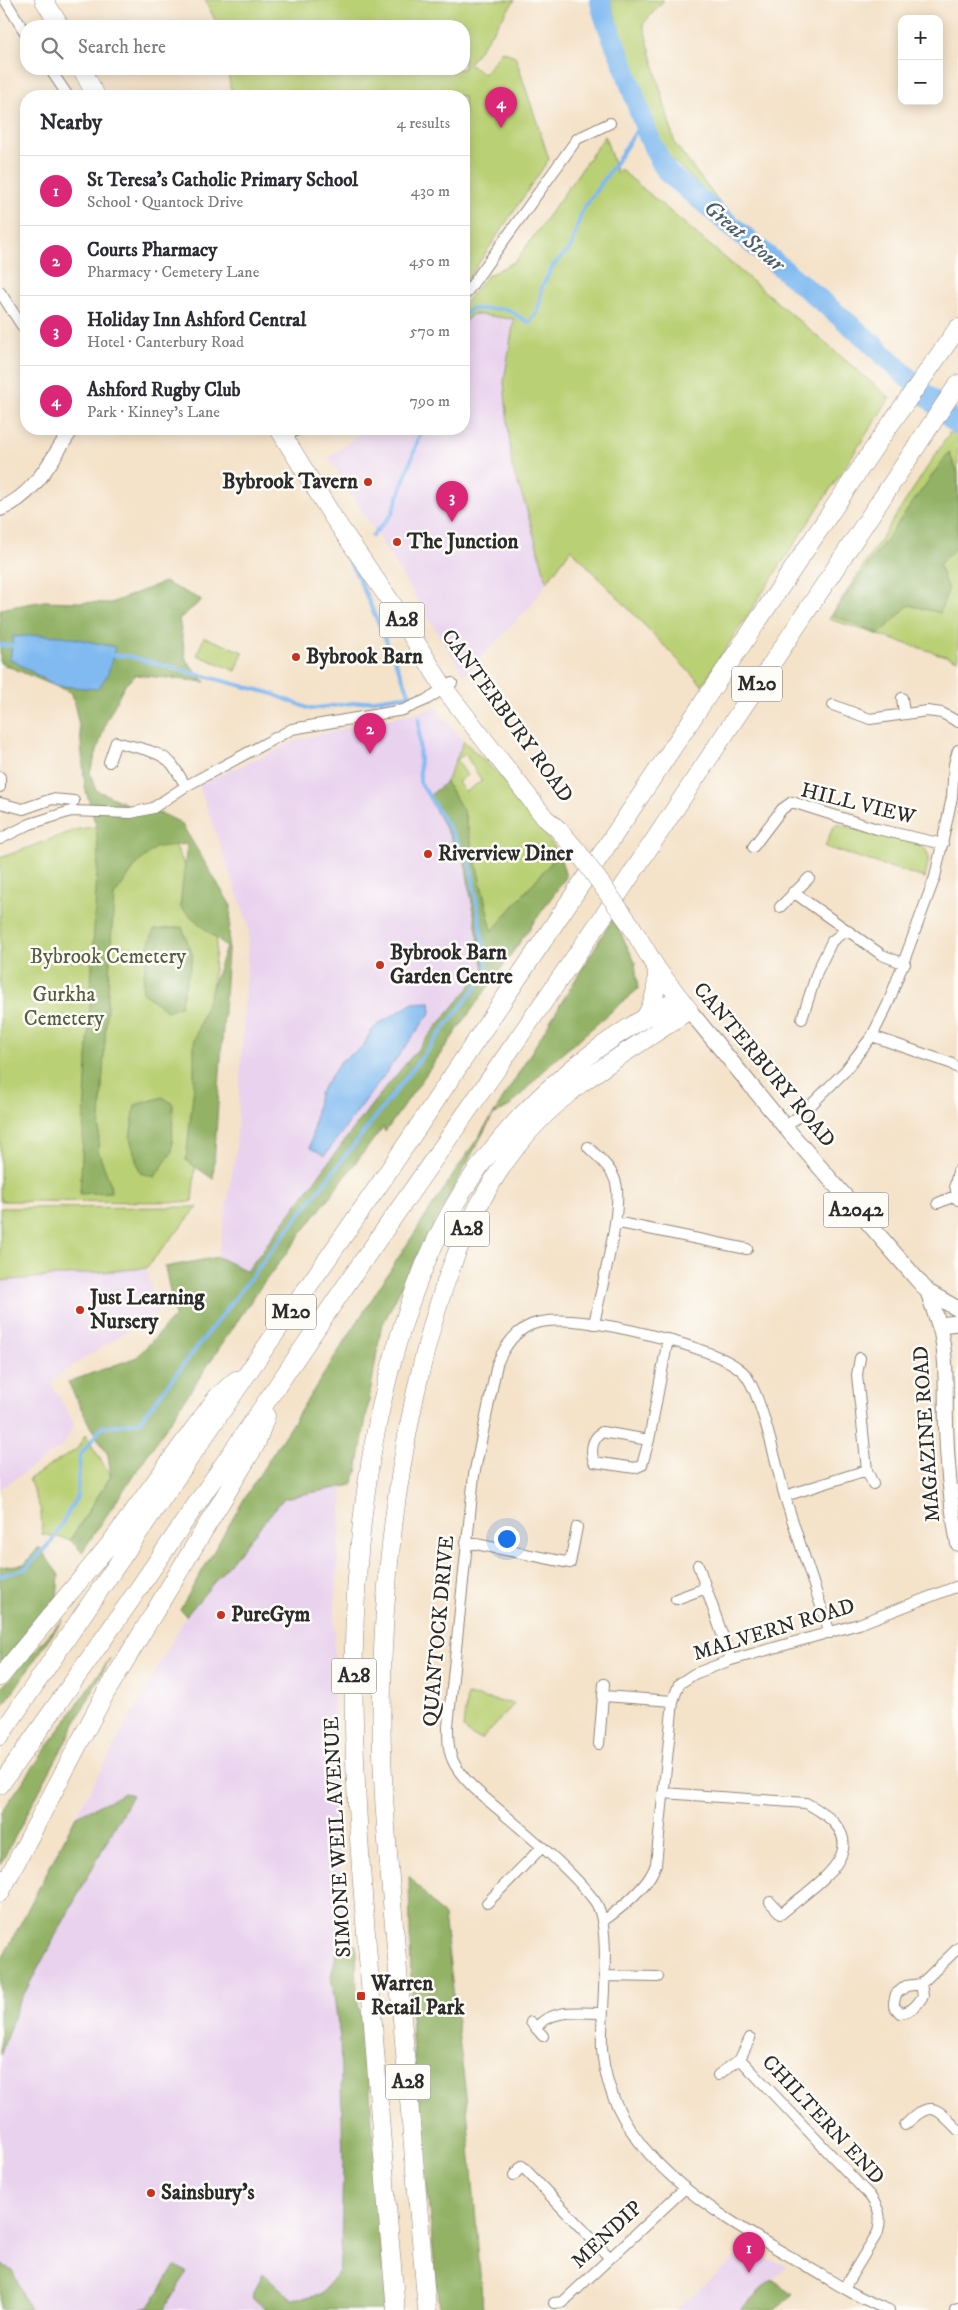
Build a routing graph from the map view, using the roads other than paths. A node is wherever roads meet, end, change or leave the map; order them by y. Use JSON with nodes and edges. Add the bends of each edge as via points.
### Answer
{"nodes":[{"id":1,"x":5,"y":0,"type":"edge"},
{"id":2,"x":44,"y":0,"type":"edge"},
{"id":3,"x":56,"y":20,"type":"edge"},
{"id":4,"x":20,"y":24,"type":"edge"},
{"id":5,"x":54,"y":75,"type":"edge"},
{"id":6,"x":85,"y":75,"type":"edge"},
{"id":7,"x":64,"y":90,"type":"edge"},
{"id":8,"x":93,"y":90,"type":"edge"},
{"id":9,"x":610,"y":123,"type":"dead end"},
{"id":10,"x":470,"y":288,"type":"edge"},
{"id":11,"x":0,"y":292,"type":"edge"},
{"id":12,"x":20,"y":323,"type":"edge"},
{"id":13,"x":958,"y":328,"type":"edge"},
{"id":14,"x":958,"y":384,"type":"edge"},
{"id":15,"x":68,"y":435,"type":"edge"},
{"id":16,"x":291,"y":435,"type":"edge"},
{"id":17,"x":0,"y":510,"type":"edge"},
{"id":18,"x":448,"y":686,"type":"junction"},
{"id":19,"x":902,"y":698,"type":"dead end"},
{"id":20,"x":833,"y":705,"type":"dead end"},
{"id":21,"x":904,"y":714,"type":"junction"},
{"id":22,"x":958,"y":722,"type":"edge"},
{"id":23,"x":958,"y":750,"type":"edge"},
{"id":24,"x":109,"y":762,"type":"dead end"},
{"id":25,"x":0,"y":777,"type":"edge"},
{"id":26,"x":0,"y":786,"type":"edge"},
{"id":27,"x":186,"y":786,"type":"junction"},
{"id":28,"x":955,"y":797,"type":"edge"},
{"id":29,"x":74,"y":801,"type":"dead end"},
{"id":30,"x":0,"y":803,"type":"edge"},
{"id":31,"x":0,"y":839,"type":"edge"},
{"id":32,"x":943,"y":844,"type":"junction"},
{"id":33,"x":753,"y":847,"type":"dead end"},
{"id":34,"x":809,"y":878,"type":"dead end"},
{"id":35,"x":793,"y":892,"type":"junction"},
{"id":36,"x":780,"y":907,"type":"dead end"},
{"id":37,"x":844,"y":930,"type":"junction"},
{"id":38,"x":904,"y":964,"type":"junction"},
{"id":39,"x":657,"y":969,"type":"junction"},
{"id":40,"x":684,"y":1004,"type":"junction"},
{"id":41,"x":646,"y":1016,"type":"junction"},
{"id":42,"x":802,"y":1019,"type":"dead end"},
{"id":43,"x":872,"y":1036,"type":"junction"},
{"id":44,"x":958,"y":1068,"type":"edge"},
{"id":45,"x":785,"y":1127,"type":"junction"},
{"id":46,"x":588,"y":1147,"type":"dead end"},
{"id":47,"x":958,"y":1170,"type":"edge"},
{"id":48,"x":958,"y":1197,"type":"edge"},
{"id":49,"x":938,"y":1203,"type":"dead end"},
{"id":50,"x":614,"y":1222,"type":"junction"},
{"id":51,"x":747,"y":1249,"type":"dead end"},
{"id":52,"x":928,"y":1292,"type":"junction"},
{"id":53,"x":958,"y":1309,"type":"edge"},
{"id":54,"x":594,"y":1324,"type":"junction"},
{"id":55,"x":958,"y":1324,"type":"edge"},
{"id":56,"x":939,"y":1325,"type":"junction"},
{"id":57,"x":668,"y":1340,"type":"junction"},
{"id":58,"x":860,"y":1358,"type":"dead end"},
{"id":59,"x":256,"y":1361,"type":"junction"},
{"id":60,"x":273,"y":1394,"type":"junction"},
{"id":61,"x":649,"y":1440,"type":"junction"},
{"id":62,"x":868,"y":1470,"type":"junction"},
{"id":63,"x":873,"y":1484,"type":"dead end"},
{"id":64,"x":785,"y":1496,"type":"junction"},
{"id":65,"x":577,"y":1527,"type":"dead end"},
{"id":66,"x":466,"y":1542,"type":"junction"},
{"id":67,"x":958,"y":1544,"type":"edge"},
{"id":68,"x":698,"y":1565,"type":"dead end"},
{"id":69,"x":958,"y":1586,"type":"edge"},
{"id":70,"x":706,"y":1588,"type":"junction"},
{"id":71,"x":676,"y":1599,"type":"dead end"},
{"id":72,"x":830,"y":1633,"type":"junction"},
{"id":73,"x":731,"y":1660,"type":"junction"},
{"id":74,"x":0,"y":1676,"type":"edge"},
{"id":75,"x":604,"y":1684,"type":"dead end"},
{"id":76,"x":604,"y":1696,"type":"junction"},
{"id":77,"x":673,"y":1701,"type":"junction"},
{"id":78,"x":0,"y":1736,"type":"edge"},
{"id":79,"x":599,"y":1744,"type":"dead end"},
{"id":80,"x":0,"y":1785,"type":"edge"},
{"id":81,"x":663,"y":1793,"type":"junction"},
{"id":82,"x":542,"y":1847,"type":"junction"},
{"id":83,"x":0,"y":1893,"type":"edge"},
{"id":84,"x":770,"y":1902,"type":"dead end"},
{"id":85,"x":486,"y":1903,"type":"dead end"},
{"id":86,"x":602,"y":1922,"type":"junction"},
{"id":87,"x":958,"y":1948,"type":"edge"},
{"id":88,"x":604,"y":1976,"type":"junction"},
{"id":89,"x":658,"y":1978,"type":"dead end"},
{"id":90,"x":922,"y":1984,"type":"dead end"},
{"id":91,"x":602,"y":2013,"type":"junction"},
{"id":92,"x":536,"y":2029,"type":"dead end"},
{"id":93,"x":750,"y":2038,"type":"dead end"},
{"id":94,"x":740,"y":2059,"type":"junction"},
{"id":95,"x":718,"y":2075,"type":"dead end"},
{"id":96,"x":906,"y":2125,"type":"dead end"},
{"id":97,"x":958,"y":2130,"type":"edge"},
{"id":98,"x":514,"y":2175,"type":"dead end"},
{"id":99,"x":684,"y":2189,"type":"junction"},
{"id":100,"x":610,"y":2258,"type":"junction"},
{"id":101,"x":844,"y":2288,"type":"junction"},
{"id":102,"x":554,"y":2303,"type":"dead end"},
{"id":103,"x":396,"y":2310,"type":"edge"},
{"id":104,"x":427,"y":2310,"type":"edge"},
{"id":105,"x":889,"y":2310,"type":"edge"}],
"edges":[{"from":1,"to":4,"type":"street"},
{"from":2,"to":3,"type":"highway"},
{"from":5,"to":7,"type":"street"},
{"from":6,"to":8,"type":"highway"},
{"from":9,"to":10,"type":"street","via":[[577,139]]},
{"from":11,"to":12,"type":"street"},
{"from":13,"to":59,"type":"highway","number":"M20","via":[[880,439],[390,1169]]},
{"from":14,"to":60,"type":"highway","number":"M20","via":[[607,911]]},
{"from":15,"to":17,"type":"street","via":[[36,484]]},
{"from":16,"to":18,"type":"highway","name":"CANTERBURY ROAD","number":"A28","via":[[333,517]]},
{"from":18,"to":27,"type":"street","via":[[403,710],[292,729]]},
{"from":18,"to":39,"type":"highway","name":"CANTERBURY ROAD","number":"A28","bridge":true,"via":[[545,818],[578,852],[630,924]]},
{"from":19,"to":21,"type":"street"},
{"from":20,"to":21,"type":"street","via":[[870,719]]},
{"from":21,"to":22,"type":"street","via":[[942,712]]},
{"from":23,"to":28,"type":"street","via":[[954,764]]},
{"from":24,"to":27,"type":"street","via":[[116,742],[152,753],[171,763]]},
{"from":25,"to":26,"type":"street"},
{"from":27,"to":31,"type":"street","via":[[152,808],[131,813],[72,811],[30,824]]},
{"from":28,"to":32,"type":"street"},
{"from":29,"to":30,"type":"street","via":[[52,799],[23,810]]},
{"from":32,"to":33,"type":"street","name":"HILL VIEW","via":[[877,830],[792,802],[782,809]]},
{"from":32,"to":38,"type":"street","via":[[935,877]]},
{"from":34,"to":35,"type":"street"},
{"from":35,"to":36,"type":"street"},
{"from":35,"to":37,"type":"street"},
{"from":37,"to":38,"type":"street","via":[[882,955]]},
{"from":37,"to":42,"type":"street","via":[[832,941],[817,972]]},
{"from":38,"to":43,"type":"street"},
{"from":39,"to":40,"type":"highway","name":"CANTERBURY ROAD","number":"A28"},
{"from":39,"to":41,"type":"highway","via":[[654,1003]]},
{"from":40,"to":41,"type":"highway","name":"SIMONE WEIL AVENUE","number":"A28"},
{"from":40,"to":45,"type":"main road","name":"CANTERBURY ROAD","number":"A2042"},
{"from":40,"to":104,"type":"highway","number":"A28","via":[[569,1093],[518,1144],[494,1179],[453,1262],[427,1337],[407,1432],[387,1576],[382,1751]]},
{"from":41,"to":103,"type":"highway","name":"SIMONE WEIL AVENUE","number":"A28","via":[[590,1052],[514,1124],[482,1162],[460,1196],[438,1234],[401,1328],[371,1451],[356,1579],[353,1743],[357,1841]]},
{"from":43,"to":44,"type":"street"},
{"from":43,"to":45,"type":"street","via":[[845,1072]]},
{"from":45,"to":52,"type":"main road","name":"CANTERBURY ROAD","number":"A2042"},
{"from":46,"to":50,"type":"street","via":[[606,1165],[616,1184]]},
{"from":47,"to":48,"type":"street","via":[[955,1185]]},
{"from":48,"to":49,"type":"street"},
{"from":50,"to":51,"type":"street"},
{"from":50,"to":54,"type":"street"},
{"from":52,"to":53,"type":"main road","name":"CANTERBURY ROAD","number":"A2042"},
{"from":52,"to":56,"type":"main road","name":"MAGAZINE ROAD"},
{"from":54,"to":57,"type":"street","name":"QUANTOCK DRIVE"},
{"from":54,"to":66,"type":"street","name":"QUANTOCK DRIVE","via":[[555,1319],[538,1322],[524,1329],[505,1347],[497,1364],[474,1475]]},
{"from":55,"to":56,"type":"main road"},
{"from":56,"to":67,"type":"street","name":"MAGAZINE ROAD","via":[[946,1359],[949,1485]]},
{"from":57,"to":61,"type":"street"},
{"from":57,"to":64,"type":"street","name":"QUANTOCK DRIVE","via":[[731,1362],[746,1374],[758,1403]]},
{"from":58,"to":62,"type":"street","via":[[857,1375]]},
{"from":59,"to":74,"type":"highway","number":"M20","via":[[217,1397],[110,1545]]},
{"from":59,"to":78,"type":"highway","number":"M20"},
{"from":60,"to":80,"type":"highway","number":"M20"},
{"from":60,"to":83,"type":"highway","number":"M20","via":[[256,1444],[105,1694]]},
{"from":61,"to":61,"type":"street","via":[[642,1465],[636,1468],[594,1462],[595,1437],[602,1432]]},
{"from":62,"to":63,"type":"street"},
{"from":62,"to":64,"type":"street"},
{"from":64,"to":72,"type":"street","name":"QUANTOCK DRIVE"},
{"from":65,"to":66,"type":"street","via":[[570,1563]]},
{"from":66,"to":82,"type":"street","name":"QUANTOCK DRIVE","via":[[448,1726],[450,1753],[474,1786]]},
{"from":68,"to":70,"type":"street"},
{"from":69,"to":72,"type":"street","name":"MALVERN ROAD"},
{"from":70,"to":71,"type":"street"},
{"from":70,"to":73,"type":"street"},
{"from":72,"to":73,"type":"street","name":"MALVERN ROAD"},
{"from":73,"to":77,"type":"street","name":"MALVERN ROAD","via":[[685,1679],[679,1684]]},
{"from":75,"to":76,"type":"street"},
{"from":76,"to":77,"type":"street"},
{"from":76,"to":79,"type":"street"},
{"from":77,"to":81,"type":"street","name":"MALVERN ROAD"},
{"from":81,"to":84,"type":"street","via":[[806,1803],[830,1820],[845,1843],[835,1867],[781,1914]]},
{"from":81,"to":86,"type":"street","name":"MALVERN ROAD","via":[[653,1875]]},
{"from":82,"to":85,"type":"street"},
{"from":82,"to":86,"type":"street","name":"QUANTOCK DRIVE","via":[[596,1901]]},
{"from":86,"to":88,"type":"street","name":"QUANTOCK DRIVE","via":[[606,1944]]},
{"from":87,"to":90,"type":"street"},
{"from":88,"to":89,"type":"street"},
{"from":88,"to":91,"type":"street","name":"QUANTOCK DRIVE"},
{"from":91,"to":92,"type":"street","via":[[558,2014],[546,2017]]},
{"from":91,"to":99,"type":"street","name":"QUANTOCK DRIVE","via":[[602,2051],[616,2100],[635,2136]]},
{"from":93,"to":94,"type":"street","name":"CHILTERN END"},
{"from":94,"to":95,"type":"street","name":"CHILTERN END"},
{"from":94,"to":101,"type":"street","name":"CHILTERN END","via":[[879,2209],[878,2232]]},
{"from":96,"to":97,"type":"street","via":[[922,2109],[930,2108]]},
{"from":98,"to":100,"type":"street","via":[[522,2166]]},
{"from":99,"to":100,"type":"street","name":"MENDIP"},
{"from":99,"to":101,"type":"street","name":"QUANTOCK DRIVE","via":[[725,2219]]},
{"from":100,"to":102,"type":"street","name":"MENDIP","via":[[563,2302]]},
{"from":101,"to":105,"type":"street","name":"QUANTOCK DRIVE"}]}
